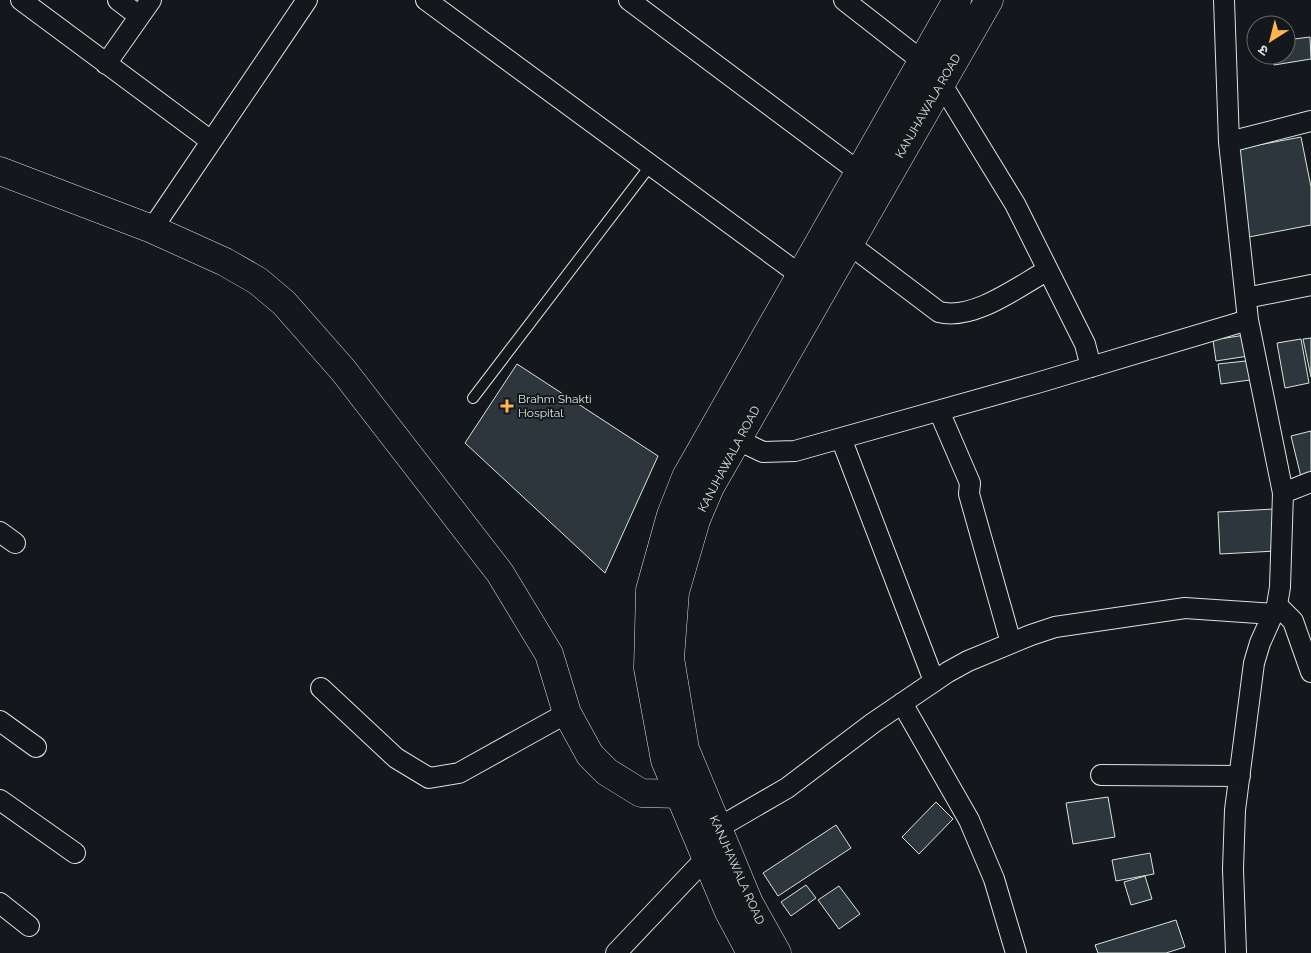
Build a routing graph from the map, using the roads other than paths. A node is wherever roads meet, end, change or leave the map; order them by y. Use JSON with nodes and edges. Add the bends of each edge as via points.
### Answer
{"nodes":[{"id":1,"x":21,"y":0,"type":"edge"},
{"id":2,"x":118,"y":0,"type":"edge"},
{"id":3,"x":307,"y":0,"type":"edge"},
{"id":4,"x":426,"y":0,"type":"edge"},
{"id":5,"x":629,"y":0,"type":"edge"},
{"id":6,"x":844,"y":0,"type":"edge"},
{"id":7,"x":957,"y":0,"type":"edge"},
{"id":8,"x":988,"y":0,"type":"edge"},
{"id":9,"x":1224,"y":0,"type":"edge"},
{"id":10,"x":145,"y":8,"type":"edge"},
{"id":11,"x":922,"y":61,"type":"junction"},
{"id":12,"x":106,"y":64,"type":"junction"},
{"id":13,"x":941,"y":83,"type":"junction"},
{"id":14,"x":1311,"y":121,"type":"edge"},
{"id":15,"x":211,"y":141,"type":"junction"},
{"id":16,"x":1229,"y":142,"type":"junction"},
{"id":17,"x":650,"y":166,"type":"junction"},
{"id":18,"x":0,"y":171,"type":"edge"},
{"id":19,"x":859,"y":172,"type":"junction"},
{"id":20,"x":152,"y":229,"type":"junction"},
{"id":21,"x":849,"y":244,"type":"junction"},
{"id":22,"x":1048,"y":270,"type":"junction"},
{"id":23,"x":800,"y":275,"type":"junction"},
{"id":24,"x":1311,"y":285,"type":"edge"},
{"id":25,"x":822,"y":291,"type":"junction"},
{"id":26,"x":1246,"y":298,"type":"junction"},
{"id":27,"x":1248,"y":320,"type":"junction"},
{"id":28,"x":1091,"y":367,"type":"junction"},
{"id":29,"x":473,"y":398,"type":"dead end"},
{"id":30,"x":939,"y":410,"type":"junction"},
{"id":31,"x":842,"y":438,"type":"junction"},
{"id":32,"x":738,"y":440,"type":"junction"},
{"id":33,"x":1309,"y":490,"type":"edge"},
{"id":34,"x":1283,"y":494,"type":"junction"},
{"id":35,"x":1276,"y":609,"type":"junction"},
{"id":36,"x":1011,"y":643,"type":"junction"},
{"id":37,"x":1311,"y":672,"type":"edge"},
{"id":38,"x":934,"y":681,"type":"junction"},
{"id":39,"x":320,"y":688,"type":"dead end"},
{"id":40,"x":902,"y":703,"type":"junction"},
{"id":41,"x":567,"y":712,"type":"junction"},
{"id":42,"x":0,"y":721,"type":"edge"},
{"id":43,"x":36,"y":747,"type":"dead end"},
{"id":44,"x":1101,"y":775,"type":"dead end"},
{"id":45,"x":1240,"y":776,"type":"junction"},
{"id":46,"x":690,"y":791,"type":"junction"},
{"id":47,"x":0,"y":800,"type":"edge"},
{"id":48,"x":718,"y":828,"type":"junction"},
{"id":49,"x":75,"y":853,"type":"dead end"},
{"id":50,"x":706,"y":858,"type":"junction"},
{"id":51,"x":0,"y":903,"type":"edge"},
{"id":52,"x":30,"y":926,"type":"dead end"},
{"id":53,"x":616,"y":953,"type":"edge"},
{"id":54,"x":751,"y":953,"type":"edge"},
{"id":55,"x":777,"y":953,"type":"edge"},
{"id":56,"x":1016,"y":953,"type":"edge"},
{"id":57,"x":1236,"y":953,"type":"edge"}],
"edges":[{"from":1,"to":12,"type":"street"},
{"from":2,"to":10,"type":"street"},
{"from":3,"to":15,"type":"street"},
{"from":4,"to":17,"type":"street"},
{"from":5,"to":19,"type":"street"},
{"from":6,"to":11,"type":"street"},
{"from":7,"to":11,"type":"main road","name":"KANJHAWALA ROAD"},
{"from":8,"to":13,"type":"main road","name":"KANJHAWALA ROAD"},
{"from":9,"to":16,"type":"street"},
{"from":10,"to":12,"type":"street"},
{"from":11,"to":19,"type":"main road","name":"KANJHAWALA ROAD"},
{"from":12,"to":15,"type":"street"},
{"from":13,"to":21,"type":"main road","name":"KANJHAWALA ROAD"},
{"from":13,"to":22,"type":"street","via":[[1016,204]]},
{"from":14,"to":16,"type":"street"},
{"from":15,"to":20,"type":"street"},
{"from":16,"to":26,"type":"street"},
{"from":17,"to":23,"type":"street"},
{"from":17,"to":29,"type":"lane"},
{"from":18,"to":20,"type":"main road"},
{"from":19,"to":23,"type":"main road","name":"KANJHAWALA ROAD"},
{"from":20,"to":41,"type":"main road","via":[[225,262],[258,281],[284,303],[315,337],[500,573],[550,654]]},
{"from":21,"to":22,"type":"street","via":[[940,312],[951,315],[986,305]]},
{"from":21,"to":25,"type":"main road","name":"KANJHAWALA ROAD"},
{"from":22,"to":28,"type":"street","via":[[1085,344]]},
{"from":23,"to":25,"type":"street"},
{"from":23,"to":46,"type":"main road","name":"KANJHAWALA ROAD","via":[[686,477],[671,515],[650,590],[648,668],[665,760]]},
{"from":24,"to":26,"type":"street"},
{"from":25,"to":32,"type":"main road","name":"KANJHAWALA ROAD"},
{"from":26,"to":27,"type":"street"},
{"from":27,"to":28,"type":"street"},
{"from":27,"to":34,"type":"street"},
{"from":28,"to":30,"type":"street"},
{"from":30,"to":31,"type":"street"},
{"from":30,"to":36,"type":"street","via":[[970,483],[969,494]]},
{"from":31,"to":32,"type":"street","via":[[778,453],[763,452]]},
{"from":31,"to":38,"type":"street"},
{"from":32,"to":46,"type":"main road","name":"KANJHAWALA ROAD","via":[[710,487],[696,520],[675,592],[670,658]]},
{"from":33,"to":34,"type":"street"},
{"from":34,"to":35,"type":"street","via":[[1280,587]]},
{"from":35,"to":36,"type":"street","via":[[1184,608],[1055,627]]},
{"from":35,"to":37,"type":"street","via":[[1293,621]]},
{"from":35,"to":45,"type":"street","via":[[1254,663]]},
{"from":36,"to":38,"type":"street","via":[[968,661]]},
{"from":38,"to":40,"type":"street"},
{"from":39,"to":41,"type":"street","via":[[396,758],[429,778],[459,773]]},
{"from":40,"to":48,"type":"street","via":[[787,788]]},
{"from":40,"to":56,"type":"street","via":[[969,820],[994,879]]},
{"from":41,"to":46,"type":"main road","via":[[577,736],[590,755],[622,783],[641,793]]},
{"from":42,"to":43,"type":"street"},
{"from":44,"to":45,"type":"street"},
{"from":45,"to":57,"type":"street","via":[[1233,869]]},
{"from":46,"to":48,"type":"main road","name":"KANJHAWALA ROAD"},
{"from":46,"to":50,"type":"main road","name":"KANJHAWALA ROAD"},
{"from":47,"to":49,"type":"street"},
{"from":48,"to":55,"type":"main road","name":"KANJHAWALA ROAD","via":[[749,903]]},
{"from":50,"to":53,"type":"street"},
{"from":50,"to":54,"type":"main road","name":"KANJHAWALA ROAD"},
{"from":51,"to":52,"type":"street"}]}
